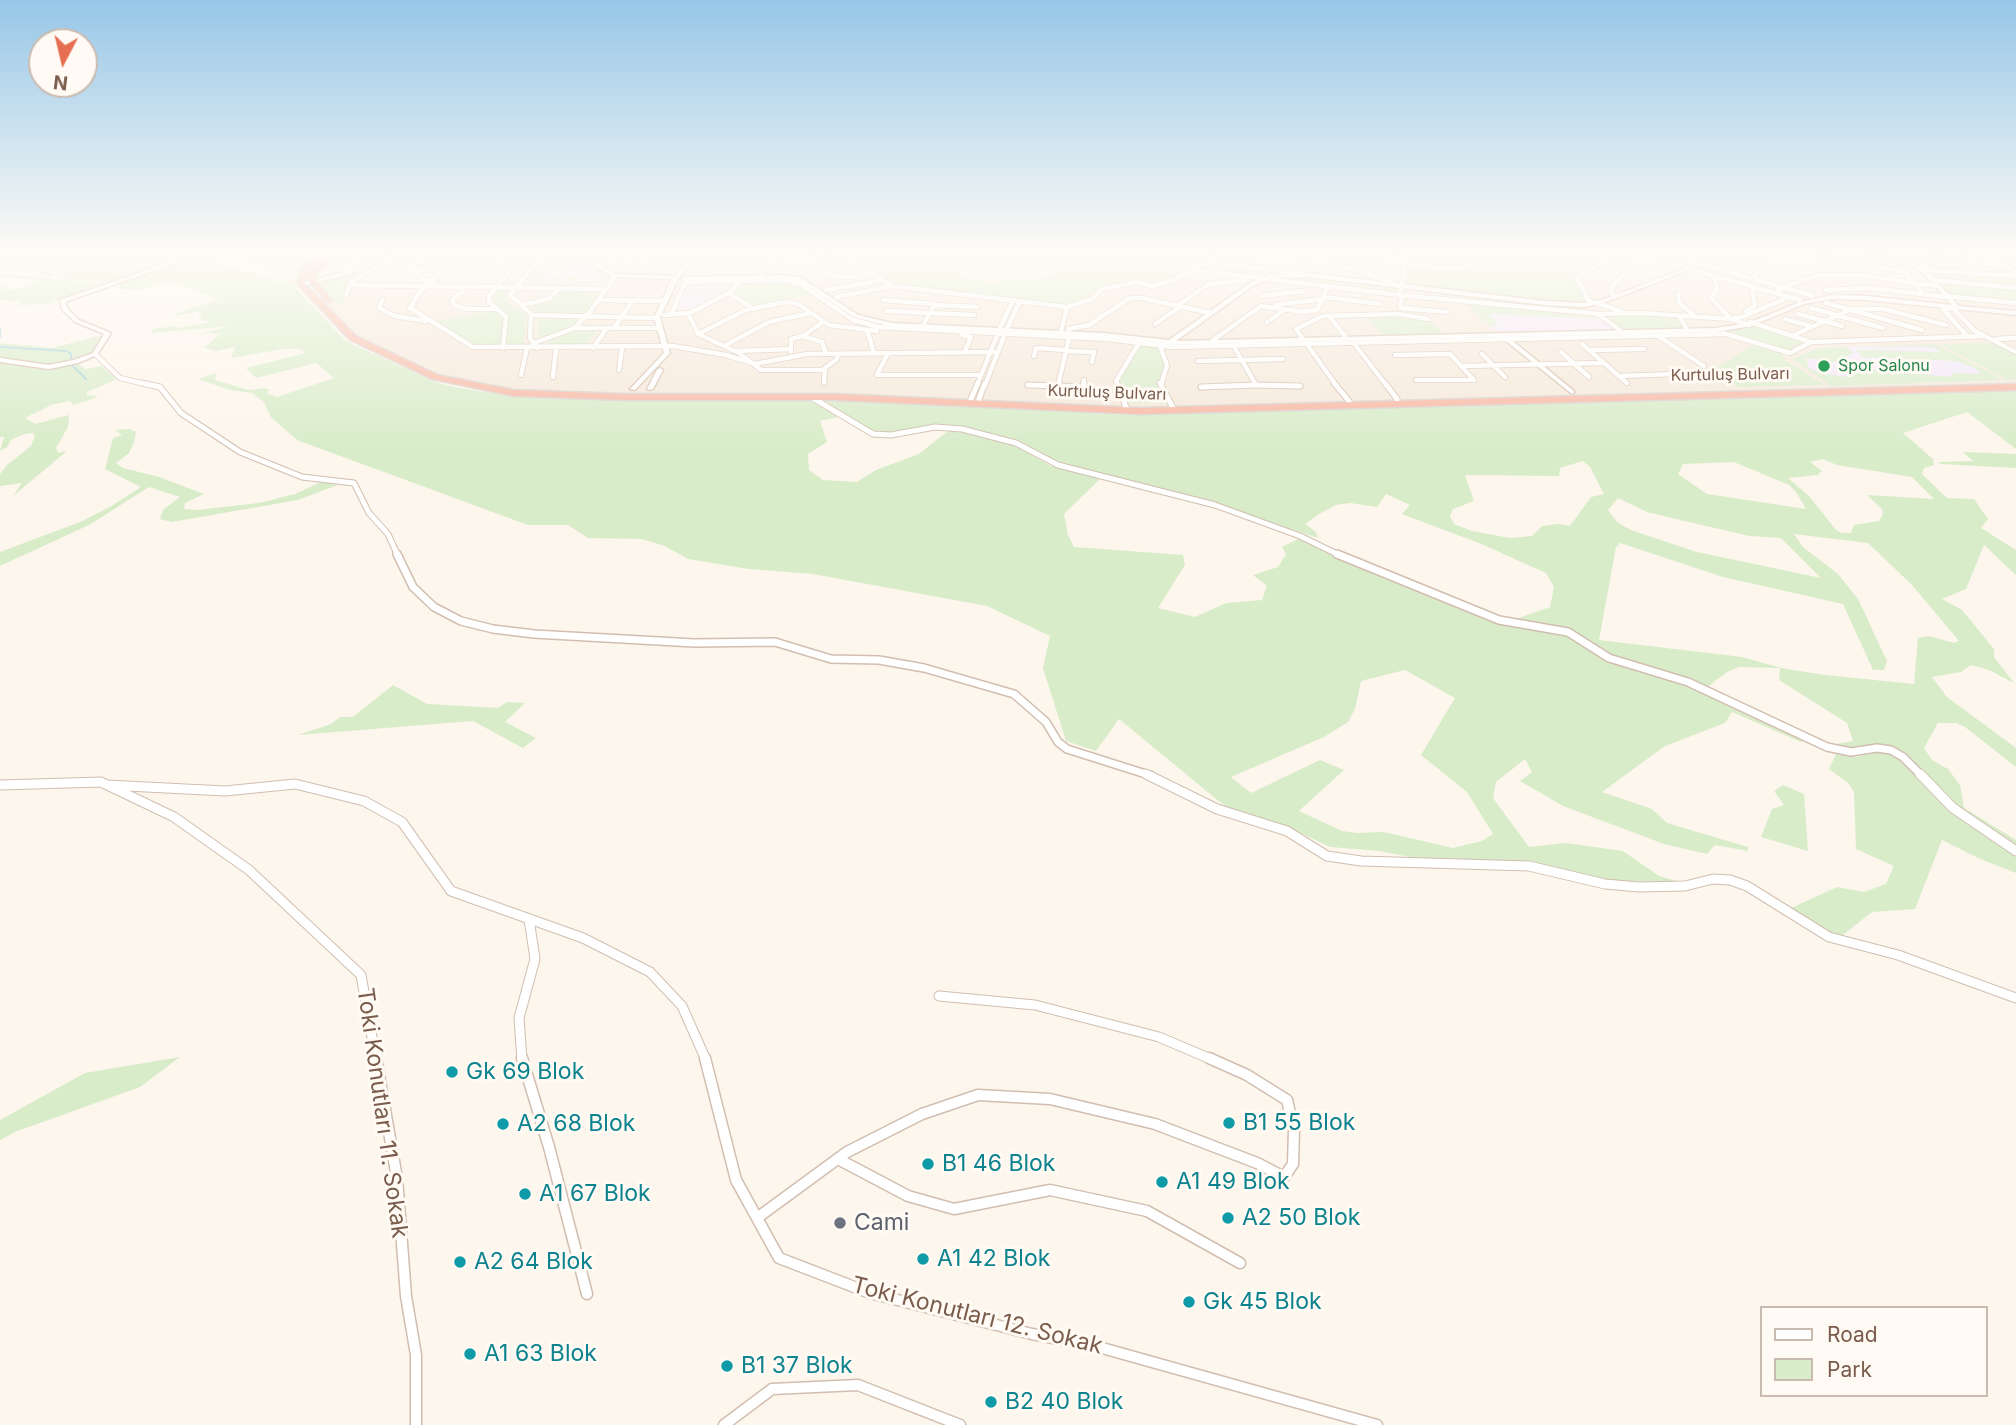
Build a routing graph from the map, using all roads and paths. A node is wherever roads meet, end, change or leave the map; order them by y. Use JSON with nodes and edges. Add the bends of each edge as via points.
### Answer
{"nodes":[{"id":1,"x":612,"y":317,"type":"edge"},
{"id":2,"x":623,"y":317,"type":"edge"},
{"id":3,"x":74,"y":318,"type":"edge"},
{"id":4,"x":335,"y":318,"type":"edge"},
{"id":5,"x":346,"y":318,"type":"edge"},
{"id":6,"x":402,"y":318,"type":"edge"},
{"id":7,"x":425,"y":318,"type":"edge"},
{"id":8,"x":504,"y":318,"type":"edge"},
{"id":9,"x":532,"y":318,"type":"edge"},
{"id":10,"x":585,"y":318,"type":"edge"},
{"id":11,"x":663,"y":318,"type":"edge"},
{"id":12,"x":664,"y":318,"type":"edge"},
{"id":13,"x":690,"y":318,"type":"edge"},
{"id":14,"x":732,"y":318,"type":"edge"},
{"id":15,"x":790,"y":318,"type":"edge"},
{"id":16,"x":817,"y":318,"type":"edge"},
{"id":17,"x":849,"y":318,"type":"edge"},
{"id":18,"x":861,"y":318,"type":"edge"},
{"id":19,"x":868,"y":318,"type":"edge"},
{"id":20,"x":928,"y":318,"type":"edge"},
{"id":21,"x":1007,"y":318,"type":"edge"},
{"id":22,"x":1010,"y":318,"type":"edge"},
{"id":23,"x":1067,"y":318,"type":"edge"},
{"id":24,"x":1101,"y":318,"type":"edge"},
{"id":25,"x":1163,"y":318,"type":"edge"},
{"id":26,"x":1205,"y":318,"type":"edge"},
{"id":27,"x":1244,"y":318,"type":"edge"},
{"id":28,"x":1274,"y":318,"type":"edge"},
{"id":29,"x":1319,"y":318,"type":"edge"},
{"id":30,"x":1330,"y":318,"type":"edge"},
{"id":31,"x":1419,"y":318,"type":"edge"},
{"id":32,"x":1604,"y":318,"type":"edge"},
{"id":33,"x":1680,"y":318,"type":"edge"},
{"id":34,"x":1716,"y":318,"type":"edge"},
{"id":35,"x":1724,"y":318,"type":"edge"},
{"id":36,"x":1729,"y":318,"type":"junction"},
{"id":37,"x":1733,"y":318,"type":"edge"},
{"id":38,"x":1761,"y":318,"type":"edge"},
{"id":39,"x":1764,"y":318,"type":"edge"},
{"id":40,"x":1812,"y":318,"type":"edge"},
{"id":41,"x":1830,"y":318,"type":"edge"},
{"id":42,"x":1845,"y":318,"type":"edge"},
{"id":43,"x":1878,"y":318,"type":"edge"},
{"id":44,"x":1916,"y":318,"type":"edge"},
{"id":45,"x":1950,"y":318,"type":"edge"},
{"id":46,"x":1963,"y":318,"type":"edge"},
{"id":47,"x":1966,"y":318,"type":"edge"},
{"id":48,"x":1428,"y":319,"type":"dead end"},
{"id":49,"x":1785,"y":319,"type":"dead end"},
{"id":50,"x":430,"y":321,"type":"junction"},
{"id":51,"x":1822,"y":321,"type":"junction"},
{"id":52,"x":823,"y":322,"type":"junction"},
{"id":53,"x":1267,"y":322,"type":"dead end"},
{"id":54,"x":1749,"y":323,"type":"junction"},
{"id":55,"x":1154,"y":324,"type":"dead end"},
{"id":56,"x":1946,"y":325,"type":"dead end"},
{"id":57,"x":923,"y":326,"type":"junction"},
{"id":58,"x":1842,"y":326,"type":"dead end"},
{"id":59,"x":659,"y":327,"type":"junction"},
{"id":60,"x":1811,"y":327,"type":"junction"},
{"id":61,"x":575,"y":328,"type":"junction"},
{"id":62,"x":608,"y":328,"type":"junction"},
{"id":63,"x":1883,"y":328,"type":"dead end"},
{"id":64,"x":1686,"y":329,"type":"junction"},
{"id":65,"x":867,"y":330,"type":"junction"},
{"id":66,"x":1620,"y":330,"type":"junction"},
{"id":67,"x":1716,"y":330,"type":"junction"},
{"id":68,"x":1922,"y":330,"type":"dead end"},
{"id":69,"x":1002,"y":331,"type":"junction"},
{"id":70,"x":1067,"y":333,"type":"junction"},
{"id":71,"x":698,"y":334,"type":"junction"},
{"id":72,"x":1654,"y":334,"type":"junction"},
{"id":73,"x":1726,"y":334,"type":"junction"},
{"id":74,"x":1794,"y":335,"type":"junction"},
{"id":75,"x":1501,"y":336,"type":"junction"},
{"id":76,"x":1966,"y":336,"type":"junction"},
{"id":77,"x":1984,"y":336,"type":"junction"},
{"id":78,"x":803,"y":337,"type":"junction"},
{"id":79,"x":2016,"y":338,"type":"edge"},
{"id":80,"x":1350,"y":339,"type":"junction"},
{"id":81,"x":1996,"y":339,"type":"junction"},
{"id":82,"x":1213,"y":340,"type":"junction"},
{"id":83,"x":1303,"y":341,"type":"junction"},
{"id":84,"x":1171,"y":342,"type":"junction"},
{"id":85,"x":1811,"y":342,"type":"junction"},
{"id":86,"x":1139,"y":343,"type":"junction"},
{"id":87,"x":1233,"y":344,"type":"junction"},
{"id":88,"x":1582,"y":344,"type":"dead end"},
{"id":89,"x":536,"y":345,"type":"junction"},
{"id":90,"x":669,"y":346,"type":"junction"},
{"id":91,"x":724,"y":346,"type":"junction"},
{"id":92,"x":1160,"y":346,"type":"junction"},
{"id":93,"x":503,"y":348,"type":"junction"},
{"id":94,"x":527,"y":348,"type":"junction"},
{"id":95,"x":556,"y":348,"type":"junction"},
{"id":96,"x":593,"y":348,"type":"junction"},
{"id":97,"x":622,"y":348,"type":"junction"},
{"id":98,"x":1644,"y":349,"type":"dead end"},
{"id":99,"x":734,"y":351,"type":"junction"},
{"id":100,"x":965,"y":351,"type":"junction"},
{"id":101,"x":990,"y":351,"type":"junction"},
{"id":102,"x":1066,"y":351,"type":"junction"},
{"id":103,"x":1589,"y":351,"type":"junction"},
{"id":104,"x":2016,"y":351,"type":"edge"},
{"id":105,"x":998,"y":352,"type":"junction"},
{"id":106,"x":1561,"y":352,"type":"dead end"},
{"id":107,"x":792,"y":353,"type":"junction"},
{"id":108,"x":874,"y":353,"type":"junction"},
{"id":109,"x":888,"y":353,"type":"junction"},
{"id":110,"x":826,"y":354,"type":"junction"},
{"id":111,"x":838,"y":354,"type":"junction"},
{"id":112,"x":1482,"y":354,"type":"dead end"},
{"id":113,"x":95,"y":355,"type":"junction"},
{"id":114,"x":1395,"y":355,"type":"dead end"},
{"id":115,"x":1034,"y":356,"type":"dead end"},
{"id":116,"x":1283,"y":359,"type":"dead end"},
{"id":117,"x":0,"y":360,"type":"edge"},
{"id":118,"x":1241,"y":360,"type":"junction"},
{"id":119,"x":1198,"y":361,"type":"dead end"},
{"id":120,"x":1092,"y":362,"type":"dead end"},
{"id":121,"x":1604,"y":363,"type":"junction"},
{"id":122,"x":1574,"y":364,"type":"junction"},
{"id":123,"x":755,"y":365,"type":"junction"},
{"id":124,"x":1493,"y":365,"type":"junction"},
{"id":125,"x":1533,"y":365,"type":"junction"},
{"id":126,"x":1461,"y":366,"type":"junction"},
{"id":127,"x":1704,"y":366,"type":"dead end"},
{"id":128,"x":619,"y":370,"type":"dead end"},
{"id":129,"x":825,"y":370,"type":"junction"},
{"id":130,"x":981,"y":373,"type":"junction"},
{"id":131,"x":990,"y":373,"type":"junction"},
{"id":132,"x":1676,"y":374,"type":"dead end"},
{"id":133,"x":521,"y":375,"type":"dead end"},
{"id":134,"x":1619,"y":376,"type":"junction"},
{"id":135,"x":553,"y":377,"type":"dead end"},
{"id":136,"x":1505,"y":377,"type":"dead end"},
{"id":137,"x":1589,"y":377,"type":"dead end"},
{"id":138,"x":1084,"y":380,"type":"dead end"},
{"id":139,"x":1416,"y":380,"type":"dead end"},
{"id":140,"x":824,"y":383,"type":"dead end"},
{"id":141,"x":1627,"y":383,"type":"dead end"},
{"id":142,"x":1028,"y":385,"type":"dead end"},
{"id":143,"x":1256,"y":385,"type":"junction"},
{"id":144,"x":2016,"y":385,"type":"edge"},
{"id":145,"x":1058,"y":386,"type":"junction"},
{"id":146,"x":1300,"y":386,"type":"dead end"},
{"id":147,"x":1201,"y":387,"type":"dead end"},
{"id":148,"x":633,"y":389,"type":"junction"},
{"id":149,"x":647,"y":393,"type":"junction"},
{"id":150,"x":1559,"y":393,"type":"junction"},
{"id":151,"x":625,"y":397,"type":"junction"},
{"id":152,"x":811,"y":397,"type":"junction"},
{"id":153,"x":1570,"y":397,"type":"junction"},
{"id":154,"x":975,"y":399,"type":"junction"},
{"id":155,"x":1397,"y":399,"type":"junction"},
{"id":156,"x":1349,"y":401,"type":"junction"},
{"id":157,"x":1172,"y":406,"type":"junction"},
{"id":158,"x":1126,"y":407,"type":"junction"},
{"id":159,"x":0,"y":785,"type":"edge"},
{"id":160,"x":107,"y":785,"type":"junction"},
{"id":161,"x":2016,"y":851,"type":"edge"},
{"id":162,"x":529,"y":919,"type":"junction"},
{"id":163,"x":939,"y":996,"type":"dead end"},
{"id":164,"x":2016,"y":998,"type":"edge"},
{"id":165,"x":838,"y":1158,"type":"junction"},
{"id":166,"x":757,"y":1218,"type":"junction"},
{"id":167,"x":1240,"y":1263,"type":"dead end"},
{"id":168,"x":587,"y":1294,"type":"dead end"},
{"id":169,"x":1353,"y":1421,"type":"edge"},
{"id":170,"x":416,"y":1425,"type":"edge"},
{"id":171,"x":724,"y":1425,"type":"edge"},
{"id":172,"x":960,"y":1425,"type":"edge"},
{"id":173,"x":1377,"y":1425,"type":"edge"}],
"edges":[{"from":1,"to":62,"type":"street"},
{"from":2,"to":62,"type":"street"},
{"from":3,"to":113,"type":"main road","via":[[108,333]]},
{"from":4,"to":151,"type":"highway","via":[[358,341],[435,377],[514,393]]},
{"from":5,"to":148,"type":"highway","via":[[369,340],[449,375],[522,388]]},
{"from":6,"to":50,"type":"street"},
{"from":7,"to":50,"type":"street"},
{"from":8,"to":93,"type":"street"},
{"from":9,"to":89,"type":"street","via":[[530,338]]},
{"from":10,"to":61,"type":"street"},
{"from":11,"to":59,"type":"main road"},
{"from":12,"to":90,"type":"main road"},
{"from":13,"to":71,"type":"street"},
{"from":14,"to":71,"type":"street"},
{"from":15,"to":91,"type":"street","via":[[769,322]]},
{"from":16,"to":52,"type":"street"},
{"from":17,"to":69,"type":"street","via":[[898,329]]},
{"from":18,"to":57,"type":"main road","via":[[888,325]]},
{"from":19,"to":57,"type":"main road"},
{"from":20,"to":57,"type":"street"},
{"from":21,"to":69,"type":"street"},
{"from":22,"to":69,"type":"street"},
{"from":23,"to":70,"type":"street"},
{"from":24,"to":70,"type":"street"},
{"from":25,"to":55,"type":"street"},
{"from":26,"to":84,"type":"main road"},
{"from":27,"to":82,"type":"street"},
{"from":28,"to":53,"type":"street"},
{"from":29,"to":83,"type":"street","via":[[1298,327],[1296,332]]},
{"from":30,"to":80,"type":"street"},
{"from":31,"to":48,"type":"street"},
{"from":32,"to":66,"type":"street"},
{"from":33,"to":64,"type":"street"},
{"from":34,"to":36,"type":"street"},
{"from":35,"to":36,"type":"street"},
{"from":36,"to":37,"type":"street"},
{"from":36,"to":54,"type":"street"},
{"from":38,"to":54,"type":"main road"},
{"from":39,"to":54,"type":"main road"},
{"from":40,"to":51,"type":"street"},
{"from":41,"to":51,"type":"street"},
{"from":42,"to":63,"type":"street"},
{"from":43,"to":68,"type":"street"},
{"from":44,"to":56,"type":"street"},
{"from":45,"to":76,"type":"street"},
{"from":46,"to":77,"type":"street"},
{"from":47,"to":81,"type":"street"},
{"from":49,"to":60,"type":"street"},
{"from":50,"to":93,"type":"street","via":[[468,346]]},
{"from":51,"to":58,"type":"street"},
{"from":51,"to":60,"type":"street"},
{"from":52,"to":65,"type":"street"},
{"from":52,"to":78,"type":"street"},
{"from":54,"to":64,"type":"main road"},
{"from":54,"to":67,"type":"main road"},
{"from":54,"to":74,"type":"street"},
{"from":57,"to":69,"type":"main road"},
{"from":59,"to":62,"type":"street"},
{"from":59,"to":90,"type":"main road"},
{"from":60,"to":74,"type":"street"},
{"from":61,"to":62,"type":"street"},
{"from":61,"to":89,"type":"street"},
{"from":62,"to":96,"type":"street"},
{"from":64,"to":66,"type":"main road"},
{"from":65,"to":100,"type":"street","via":[[967,335],[971,338]]},
{"from":65,"to":108,"type":"street"},
{"from":66,"to":75,"type":"main road"},
{"from":67,"to":72,"type":"main road"},
{"from":67,"to":73,"type":"street"},
{"from":69,"to":70,"type":"main road"},
{"from":69,"to":101,"type":"street"},
{"from":69,"to":105,"type":"street"},
{"from":70,"to":84,"type":"main road"},
{"from":70,"to":86,"type":"street"},
{"from":70,"to":102,"type":"street"},
{"from":71,"to":91,"type":"street"},
{"from":72,"to":73,"type":"street"},
{"from":72,"to":75,"type":"main road"},
{"from":72,"to":127,"type":"street"},
{"from":73,"to":85,"type":"street","via":[[1790,353]]},
{"from":74,"to":85,"type":"street"},
{"from":75,"to":80,"type":"main road"},
{"from":75,"to":125,"type":"main road"},
{"from":76,"to":77,"type":"street"},
{"from":76,"to":85,"type":"street"},
{"from":77,"to":104,"type":"street"},
{"from":78,"to":107,"type":"street","via":[[792,339]]},
{"from":78,"to":110,"type":"street","via":[[822,342]]},
{"from":79,"to":81,"type":"street"},
{"from":80,"to":83,"type":"main road"},
{"from":80,"to":155,"type":"street"},
{"from":81,"to":104,"type":"street"},
{"from":82,"to":83,"type":"main road"},
{"from":82,"to":84,"type":"main road"},
{"from":83,"to":87,"type":"main road"},
{"from":83,"to":156,"type":"street"},
{"from":84,"to":87,"type":"main road"},
{"from":86,"to":92,"type":"street"},
{"from":86,"to":158,"type":"street","via":[[1116,381]]},
{"from":87,"to":92,"type":"street"},
{"from":87,"to":118,"type":"street"},
{"from":88,"to":103,"type":"street"},
{"from":89,"to":94,"type":"street"},
{"from":89,"to":95,"type":"street"},
{"from":90,"to":97,"type":"street"},
{"from":90,"to":123,"type":"street","via":[[726,355]]},
{"from":90,"to":148,"type":"main road"},
{"from":90,"to":149,"type":"main road","via":[[673,353]]},
{"from":91,"to":99,"type":"street"},
{"from":92,"to":157,"type":"street","via":[[1167,366],[1160,383]]},
{"from":93,"to":94,"type":"street"},
{"from":94,"to":133,"type":"street"},
{"from":95,"to":96,"type":"street"},
{"from":95,"to":135,"type":"street"},
{"from":96,"to":97,"type":"street"},
{"from":97,"to":128,"type":"street"},
{"from":98,"to":103,"type":"street"},
{"from":99,"to":107,"type":"street"},
{"from":99,"to":123,"type":"street"},
{"from":100,"to":101,"type":"street"},
{"from":100,"to":109,"type":"street"},
{"from":101,"to":105,"type":"street"},
{"from":101,"to":130,"type":"street"},
{"from":102,"to":115,"type":"street","via":[[1036,348]]},
{"from":102,"to":120,"type":"street","via":[[1094,352]]},
{"from":102,"to":145,"type":"street"},
{"from":103,"to":121,"type":"street"},
{"from":105,"to":131,"type":"street"},
{"from":106,"to":122,"type":"street"},
{"from":107,"to":110,"type":"street"},
{"from":107,"to":123,"type":"street"},
{"from":108,"to":109,"type":"street"},
{"from":108,"to":111,"type":"street"},
{"from":109,"to":130,"type":"street","via":[[877,375]]},
{"from":110,"to":111,"type":"street"},
{"from":111,"to":129,"type":"street"},
{"from":112,"to":124,"type":"street"},
{"from":113,"to":117,"type":"main road","via":[[62,365]]},
{"from":113,"to":164,"type":"street","via":[[120,378],[160,387],[181,413],[240,453],[302,477],[354,483],[369,513],[388,534],[413,587],[434,607],[461,621],[534,634],[694,643],[775,642],[831,659],[887,662],[952,675],[1013,694],[1046,722],[1067,749],[1154,776],[1243,820],[1287,831],[1327,856],[1529,866],[1639,887],[1730,880],[1829,937],[1898,955]]},
{"from":114,"to":126,"type":"street","via":[[1450,354]]},
{"from":116,"to":118,"type":"street"},
{"from":118,"to":119,"type":"street"},
{"from":118,"to":143,"type":"street"},
{"from":121,"to":122,"type":"street"},
{"from":121,"to":134,"type":"street"},
{"from":122,"to":125,"type":"street"},
{"from":122,"to":137,"type":"street"},
{"from":123,"to":129,"type":"street","via":[[765,371]]},
{"from":124,"to":125,"type":"street"},
{"from":124,"to":126,"type":"street"},
{"from":124,"to":136,"type":"street"},
{"from":125,"to":150,"type":"main road"},
{"from":125,"to":153,"type":"main road"},
{"from":126,"to":139,"type":"street","via":[[1474,380]]},
{"from":129,"to":140,"type":"street"},
{"from":130,"to":131,"type":"street"},
{"from":130,"to":154,"type":"street"},
{"from":131,"to":154,"type":"street"},
{"from":132,"to":134,"type":"street"},
{"from":134,"to":141,"type":"street"},
{"from":138,"to":145,"type":"street","via":[[1083,387]]},
{"from":142,"to":145,"type":"street"},
{"from":143,"to":146,"type":"street"},
{"from":143,"to":147,"type":"street"},
{"from":144,"to":153,"type":"highway","name":"Kurtuluş Bulvarı"},
{"from":144,"to":153,"type":"highway","name":"Kurtuluş Bulvarı"},
{"from":148,"to":149,"type":"highway"},
{"from":148,"to":151,"type":"highway"},
{"from":149,"to":151,"type":"highway"},
{"from":149,"to":152,"type":"highway","name":"Kurtuluş Bulvarı"},
{"from":149,"to":154,"type":"highway","name":"Kurtuluş Bulvarı"},
{"from":150,"to":153,"type":"highway"},
{"from":150,"to":155,"type":"highway","name":"Kurtuluş Bulvarı"},
{"from":152,"to":153,"type":"highway","name":"Kurtuluş Bulvarı","via":[[1140,411]]},
{"from":152,"to":161,"type":"street","via":[[873,434],[935,427],[962,429],[1016,443],[1058,465],[1215,505],[1499,620],[1568,632],[1609,658],[1688,682],[1827,747],[1851,752],[1891,750],[1953,808]]},
{"from":154,"to":158,"type":"highway","name":"Kurtuluş Bulvarı"},
{"from":155,"to":156,"type":"highway","name":"Kurtuluş Bulvarı"},
{"from":156,"to":157,"type":"highway","name":"Kurtuluş Bulvarı"},
{"from":157,"to":158,"type":"highway","name":"Kurtuluş Bulvarı"},
{"from":159,"to":160,"type":"street","name":"Toki Konutları 11. Sokak"},
{"from":160,"to":162,"type":"street","name":"Toki Konutları 12. Sokak","via":[[225,791],[295,784],[364,801],[402,822],[451,891]]},
{"from":160,"to":170,"type":"street","name":"Toki Konutları 11. Sokak","via":[[174,817],[249,870],[361,975],[397,1178],[406,1296],[416,1355]]},
{"from":162,"to":166,"type":"street","name":"Toki Konutları 12. Sokak","via":[[583,938],[650,972],[682,1006],[703,1049],[736,1180]]},
{"from":162,"to":168,"type":"street","via":[[535,958],[519,1018],[522,1064]]},
{"from":163,"to":165,"type":"street","via":[[1035,1005],[1147,1033],[1247,1075],[1287,1100],[1294,1130],[1293,1164],[1284,1177],[1155,1124],[1050,1099],[978,1096],[922,1114]]},
{"from":165,"to":166,"type":"street"},
{"from":165,"to":167,"type":"street","via":[[908,1196],[954,1209],[1050,1190],[1147,1211]]},
{"from":166,"to":169,"type":"street","name":"Toki Konutları 12. Sokak","via":[[779,1258],[870,1293],[1095,1346]]},
{"from":169,"to":173,"type":"street","name":"Toki Konutları 12. Sokak"},
{"from":171,"to":172,"type":"street","via":[[772,1389],[858,1385]]}]}
